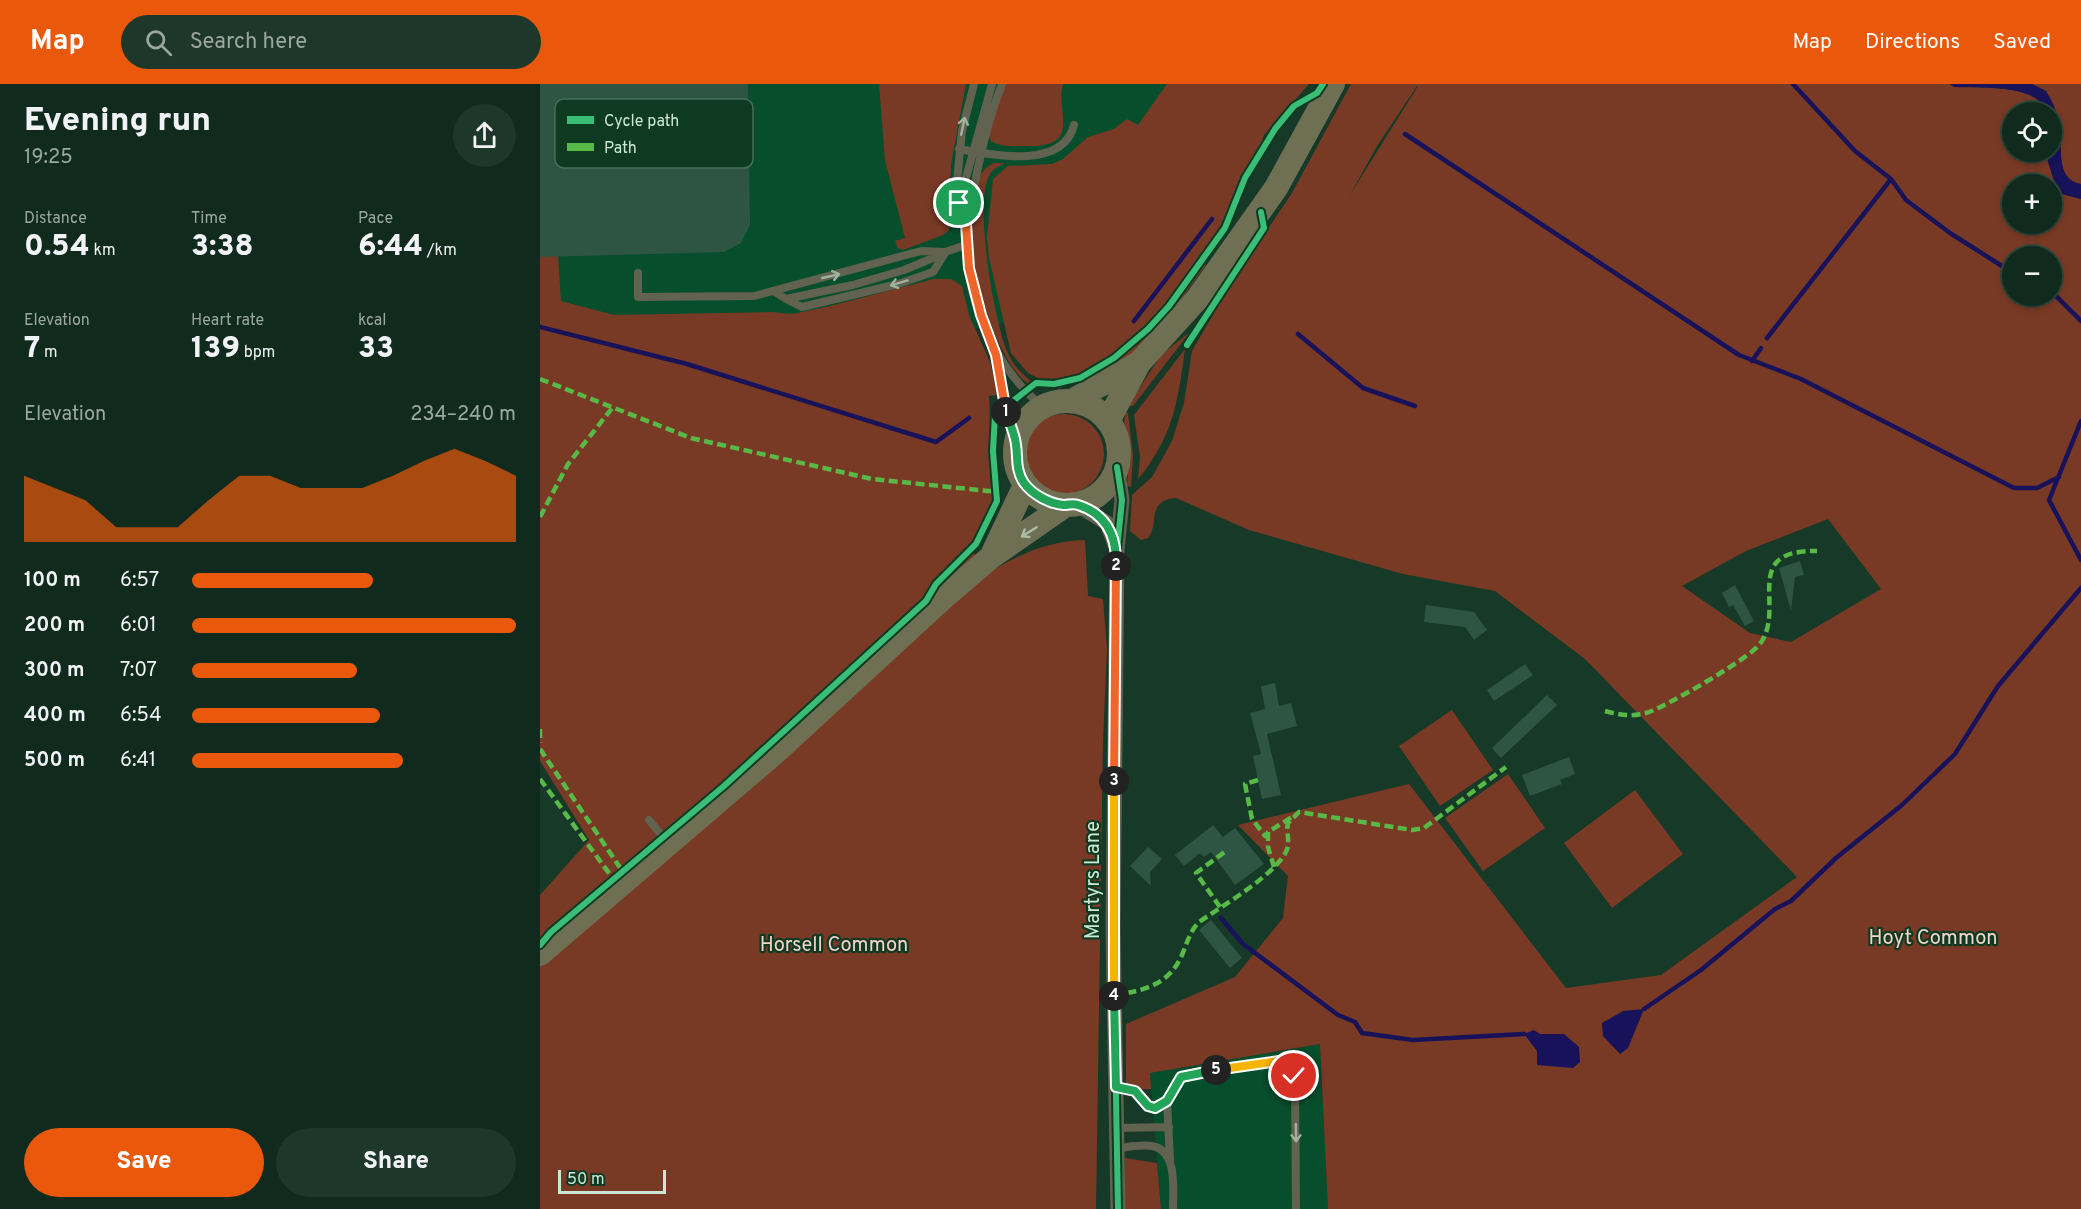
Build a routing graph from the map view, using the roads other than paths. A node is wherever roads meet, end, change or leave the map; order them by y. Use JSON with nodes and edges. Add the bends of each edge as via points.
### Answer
{"nodes":[{"id":1,"x":974,"y":84,"type":"edge"},
{"id":2,"x":993,"y":84,"type":"edge"},
{"id":3,"x":1002,"y":84,"type":"edge"},
{"id":4,"x":1332,"y":84,"type":"edge"},
{"id":5,"x":1074,"y":125,"type":"dead end"},
{"id":6,"x":959,"y":149,"type":"junction"},
{"id":7,"x":977,"y":152,"type":"junction"},
{"id":8,"x":959,"y":203,"type":"junction"},
{"id":9,"x":966,"y":224,"type":"junction"},
{"id":10,"x":966,"y":245,"type":"junction"},
{"id":11,"x":945,"y":252,"type":"junction"},
{"id":12,"x":638,"y":273,"type":"dead end"},
{"id":13,"x":810,"y":281,"type":"junction"},
{"id":14,"x":775,"y":292,"type":"junction"},
{"id":15,"x":813,"y":294,"type":"junction"},
{"id":16,"x":786,"y":299,"type":"junction"},
{"id":17,"x":996,"y":355,"type":"junction"},
{"id":18,"x":1139,"y":363,"type":"junction"},
{"id":19,"x":1072,"y":400,"type":"junction"},
{"id":20,"x":1042,"y":406,"type":"junction"},
{"id":21,"x":1108,"y":421,"type":"junction"},
{"id":22,"x":1016,"y":441,"type":"junction"},
{"id":23,"x":1117,"y":467,"type":"junction"},
{"id":24,"x":1025,"y":485,"type":"junction"},
{"id":25,"x":1071,"y":505,"type":"junction"},
{"id":26,"x":1116,"y":550,"type":"junction"},
{"id":27,"x":991,"y":558,"type":"junction"},
{"id":28,"x":649,"y":820,"type":"dead end"},
{"id":29,"x":669,"y":846,"type":"junction"},
{"id":30,"x":545,"y":943,"type":"edge"},
{"id":31,"x":1116,"y":1087,"type":"junction"},
{"id":32,"x":1167,"y":1101,"type":"junction"},
{"id":33,"x":1169,"y":1127,"type":"junction"},
{"id":34,"x":1118,"y":1128,"type":"junction"},
{"id":35,"x":1119,"y":1148,"type":"junction"},
{"id":36,"x":1171,"y":1164,"type":"junction"},
{"id":37,"x":1118,"y":1209,"type":"edge"},
{"id":38,"x":1173,"y":1209,"type":"edge"},
{"id":39,"x":1296,"y":1209,"type":"edge"}],
"edges":[{"from":6,"to":1,"type":"lane","one_way":true},
{"from":2,"to":7,"type":"lane"},
{"from":3,"to":7,"type":"lane"},
{"from":4,"to":18,"type":"main road","via":[[1261,212],[1198,298]]},
{"from":5,"to":7,"type":"lane","via":[[1063,145],[1047,153]]},
{"from":6,"to":7,"type":"lane"},
{"from":6,"to":8,"type":"lane"},
{"from":7,"to":8,"type":"lane"},
{"from":7,"to":9,"type":"lane"},
{"from":8,"to":9,"type":"lane"},
{"from":9,"to":10,"type":"lane"},
{"from":10,"to":11,"type":"lane"},
{"from":10,"to":17,"type":"lane","via":[[976,299]]},
{"from":13,"to":11,"type":"lane","one_way":true,"via":[[921,251]]},
{"from":11,"to":15,"type":"lane","via":[[904,270]]},
{"from":11,"to":16,"type":"lane","one_way":true,"via":[[933,272],[898,284],[802,307]]},
{"from":12,"to":14,"type":"lane","via":[[638,297],[749,296]]},
{"from":13,"to":14,"type":"lane"},
{"from":13,"to":15,"type":"lane"},
{"from":14,"to":16,"type":"lane"},
{"from":15,"to":16,"type":"lane"},
{"from":17,"to":20,"type":"lane","via":[[1017,384]]},
{"from":17,"to":22,"type":"lane","via":[[1005,408]]},
{"from":18,"to":19,"type":"main road"},
{"from":18,"to":21,"type":"main road"},
{"from":19,"to":20,"type":"main road"},
{"from":19,"to":21,"type":"main road","via":[[1094,408]]},
{"from":20,"to":22,"type":"main road","via":[[1028,417]]},
{"from":21,"to":23,"type":"main road","via":[[1116,434]]},
{"from":22,"to":24,"type":"main road","via":[[1017,468]]},
{"from":23,"to":25,"type":"main road","via":[[1110,483],[1098,495]]},
{"from":23,"to":26,"type":"street","name":"Martyrs Lane","via":[[1122,500]]},
{"from":24,"to":25,"type":"main road","via":[[1039,497]]},
{"from":24,"to":27,"type":"main road"},
{"from":25,"to":26,"type":"street","name":"Martyrs Lane","via":[[1107,523]]},
{"from":25,"to":27,"type":"main road","one_way":true},
{"from":26,"to":31,"type":"street","name":"Martyrs Lane"},
{"from":27,"to":29,"type":"main road"},
{"from":28,"to":29,"type":"lane"},
{"from":29,"to":30,"type":"main road"},
{"from":31,"to":32,"type":"lane","via":[[1135,1091],[1148,1106],[1155,1108]]},
{"from":31,"to":34,"type":"street","name":"Martyrs Lane"},
{"from":32,"to":33,"type":"lane"},
{"from":32,"to":39,"type":"lane","one_way":true,"via":[[1176,1083],[1185,1076],[1271,1061],[1288,1066],[1295,1080]]},
{"from":33,"to":34,"type":"lane"},
{"from":33,"to":36,"type":"lane"},
{"from":34,"to":35,"type":"street","name":"Martyrs Lane"},
{"from":35,"to":36,"type":"lane","via":[[1158,1148]]},
{"from":35,"to":37,"type":"street","name":"Martyrs Lane"},
{"from":36,"to":38,"type":"lane"}]}
